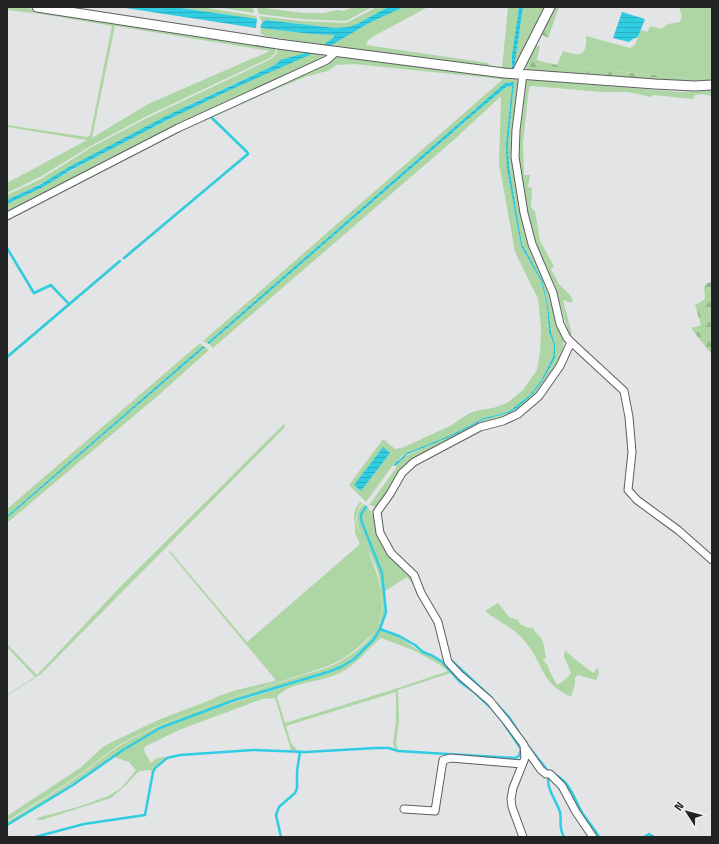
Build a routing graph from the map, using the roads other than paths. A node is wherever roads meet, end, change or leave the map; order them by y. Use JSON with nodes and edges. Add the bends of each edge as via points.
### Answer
{"nodes":[{"id":1,"x":37,"y":7,"type":"edge"},
{"id":2,"x":550,"y":7,"type":"edge"},
{"id":3,"x":333,"y":51,"type":"junction"},
{"id":4,"x":518,"y":74,"type":"junction"},
{"id":5,"x":712,"y":85,"type":"edge"},
{"id":6,"x":7,"y":216,"type":"edge"},
{"id":7,"x":571,"y":342,"type":"junction"},
{"id":8,"x":712,"y":560,"type":"edge"},
{"id":9,"x":524,"y":745,"type":"junction"},
{"id":10,"x":522,"y":764,"type":"junction"},
{"id":11,"x":404,"y":809,"type":"dead end"},
{"id":12,"x":523,"y":837,"type":"edge"},
{"id":13,"x":593,"y":837,"type":"edge"}],
"edges":[{"from":1,"to":3,"type":"main road"},
{"from":2,"to":4,"type":"main road"},
{"from":3,"to":4,"type":"main road"},
{"from":3,"to":6,"type":"street","via":[[327,60],[178,128]]},
{"from":4,"to":5,"type":"main road","via":[[655,84]]},
{"from":4,"to":7,"type":"street","via":[[515,157],[524,213],[532,244],[553,293],[560,324]]},
{"from":7,"to":8,"type":"street","via":[[624,391],[632,452],[628,490]]},
{"from":7,"to":9,"type":"street","via":[[560,366],[539,396],[518,414],[474,430],[414,462],[402,473],[377,512],[380,533],[391,553],[414,575],[438,622],[448,662],[490,701]]},
{"from":9,"to":10,"type":"street","via":[[525,758]]},
{"from":9,"to":13,"type":"street","via":[[541,770],[550,774],[562,786]]},
{"from":10,"to":11,"type":"street","via":[[451,758],[443,760],[435,812]]},
{"from":10,"to":12,"type":"street","via":[[511,798]]}]}
